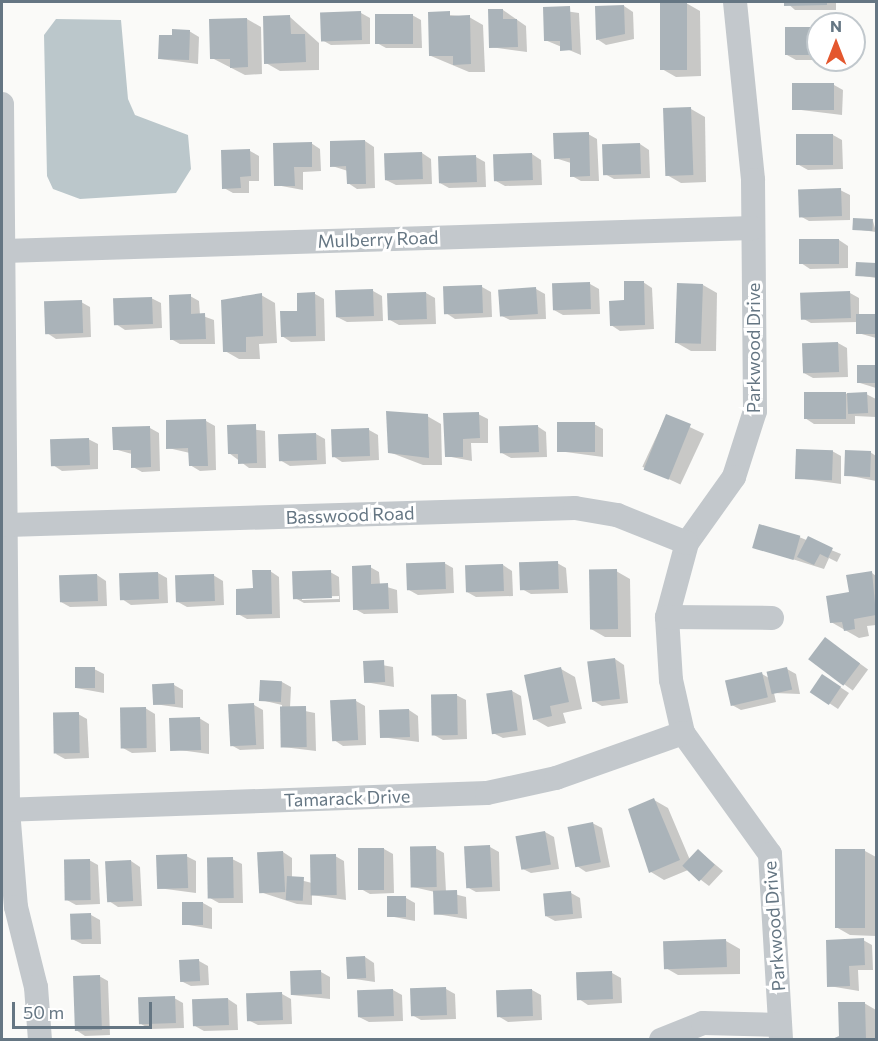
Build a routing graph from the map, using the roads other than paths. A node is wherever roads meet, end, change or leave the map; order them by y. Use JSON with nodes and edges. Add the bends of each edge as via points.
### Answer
{"nodes":[{"id":1,"x":735,"y":2,"type":"edge"},
{"id":2,"x":2,"y":104,"type":"edge"},
{"id":3,"x":753,"y":228,"type":"junction"},
{"id":4,"x":4,"y":251,"type":"junction"},
{"id":5,"x":7,"y":525,"type":"junction"},
{"id":6,"x":687,"y":543,"type":"junction"},
{"id":7,"x":667,"y":617,"type":"junction"},
{"id":8,"x":772,"y":618,"type":"dead end"},
{"id":9,"x":683,"y":733,"type":"junction"},
{"id":10,"x":5,"y":810,"type":"edge"},
{"id":11,"x":781,"y":1032,"type":"edge"},
{"id":12,"x":40,"y":1040,"type":"edge"},
{"id":13,"x":661,"y":1040,"type":"edge"}],
"edges":[{"from":1,"to":3,"type":"street","name":"Parkwood Drive"},
{"from":2,"to":4,"type":"street"},
{"from":3,"to":4,"type":"street","name":"Mulberry Road"},
{"from":3,"to":6,"type":"street","name":"Parkwood Drive","via":[[755,411],[749,444],[734,477]]},
{"from":4,"to":5,"type":"street"},
{"from":5,"to":6,"type":"street","name":"Basswood Road","via":[[575,508],[617,515]]},
{"from":5,"to":10,"type":"street"},
{"from":6,"to":7,"type":"street","name":"Parkwood Drive"},
{"from":7,"to":8,"type":"street"},
{"from":7,"to":9,"type":"street","name":"Parkwood Drive","via":[[671,680]]},
{"from":9,"to":10,"type":"street","name":"Tamarack Drive","via":[[566,775],[486,793]]},
{"from":9,"to":11,"type":"street","name":"Parkwood Drive","via":[[770,854]]},
{"from":10,"to":12,"type":"street","via":[[16,907],[36,987]]},
{"from":11,"to":13,"type":"street","via":[[703,1023]]}]}
